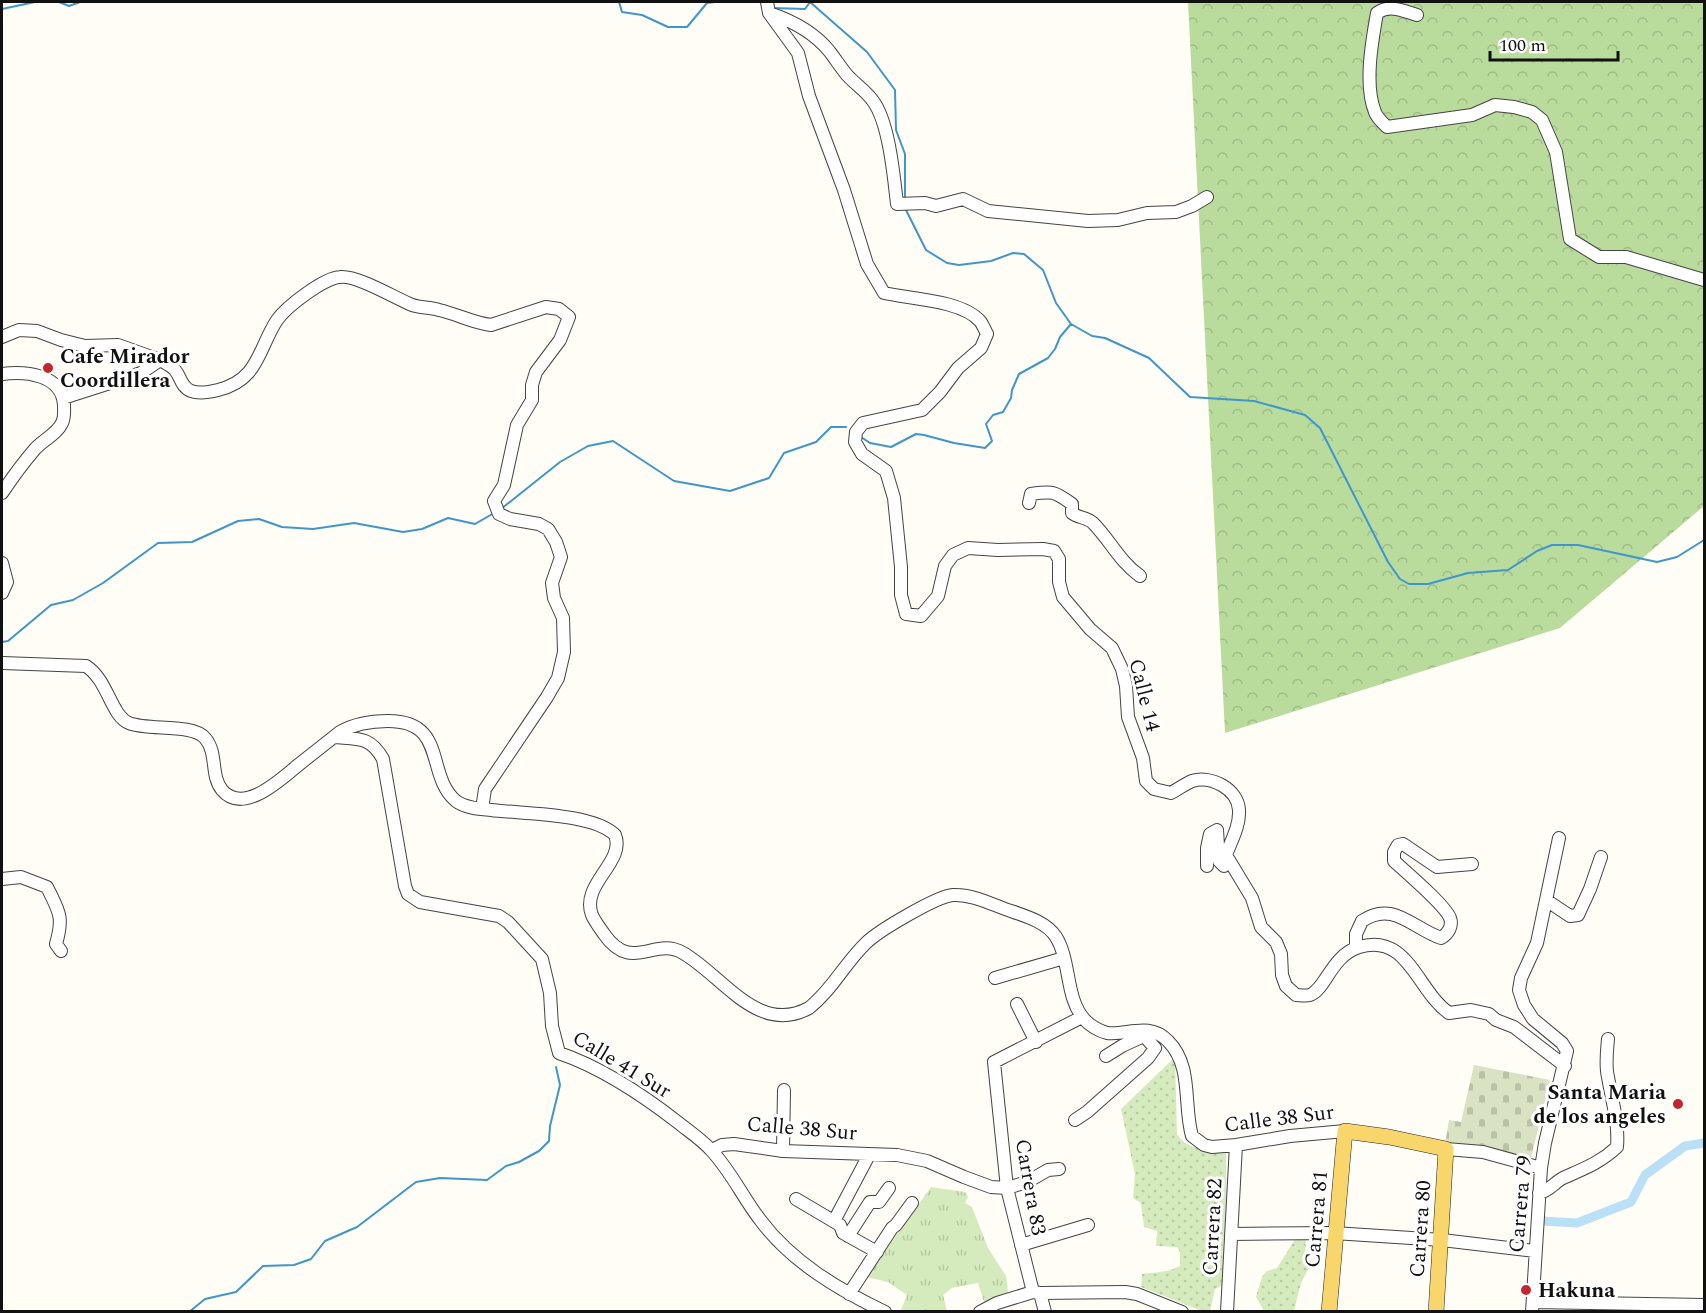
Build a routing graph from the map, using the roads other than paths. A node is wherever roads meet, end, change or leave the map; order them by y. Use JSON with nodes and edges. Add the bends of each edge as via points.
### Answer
{"nodes":[{"id":1,"x":768,"y":7,"type":"edge"},
{"id":2,"x":1417,"y":15,"type":"dead end"},
{"id":3,"x":1207,"y":197,"type":"dead end"},
{"id":4,"x":1704,"y":280,"type":"edge"},
{"id":5,"x":2,"y":336,"type":"edge"},
{"id":6,"x":160,"y":360,"type":"junction"},
{"id":7,"x":2,"y":374,"type":"edge"},
{"id":8,"x":63,"y":398,"type":"junction"},
{"id":9,"x":2,"y":493,"type":"edge"},
{"id":10,"x":1029,"y":503,"type":"dead end"},
{"id":11,"x":2,"y":563,"type":"edge"},
{"id":12,"x":1140,"y":576,"type":"dead end"},
{"id":13,"x":2,"y":593,"type":"edge"},
{"id":14,"x":2,"y":663,"type":"edge"},
{"id":15,"x":334,"y":737,"type":"junction"},
{"id":16,"x":482,"y":809,"type":"junction"},
{"id":17,"x":1559,"y":838,"type":"dead end"},
{"id":18,"x":1601,"y":857,"type":"dead end"},
{"id":19,"x":1472,"y":864,"type":"dead end"},
{"id":20,"x":1207,"y":866,"type":"dead end"},
{"id":21,"x":1231,"y":867,"type":"junction"},
{"id":22,"x":2,"y":879,"type":"edge"},
{"id":23,"x":1546,"y":900,"type":"junction"},
{"id":24,"x":1356,"y":948,"type":"junction"},
{"id":25,"x":61,"y":951,"type":"dead end"},
{"id":26,"x":1064,"y":958,"type":"junction"},
{"id":27,"x":995,"y":978,"type":"dead end"},
{"id":28,"x":1017,"y":1004,"type":"dead end"},
{"id":29,"x":1082,"y":1017,"type":"junction"},
{"id":30,"x":1149,"y":1033,"type":"junction"},
{"id":31,"x":1608,"y":1039,"type":"dead end"},
{"id":32,"x":1036,"y":1042,"type":"junction"},
{"id":33,"x":1106,"y":1056,"type":"dead end"},
{"id":34,"x":1565,"y":1066,"type":"junction"},
{"id":35,"x":784,"y":1090,"type":"dead end"},
{"id":36,"x":1075,"y":1120,"type":"dead end"},
{"id":37,"x":1345,"y":1131,"type":"junction"},
{"id":38,"x":1236,"y":1145,"type":"junction"},
{"id":39,"x":1446,"y":1149,"type":"junction"},
{"id":40,"x":712,"y":1150,"type":"junction"},
{"id":41,"x":783,"y":1151,"type":"junction"},
{"id":42,"x":869,"y":1155,"type":"junction"},
{"id":43,"x":1541,"y":1168,"type":"junction"},
{"id":44,"x":1059,"y":1169,"type":"dead end"},
{"id":45,"x":889,"y":1188,"type":"dead end"},
{"id":46,"x":1007,"y":1188,"type":"junction"},
{"id":47,"x":1539,"y":1193,"type":"junction"},
{"id":48,"x":795,"y":1199,"type":"dead end"},
{"id":49,"x":912,"y":1203,"type":"dead end"},
{"id":50,"x":834,"y":1221,"type":"junction"},
{"id":51,"x":1088,"y":1225,"type":"dead end"},
{"id":52,"x":1231,"y":1234,"type":"junction"},
{"id":53,"x":1336,"y":1234,"type":"junction"},
{"id":54,"x":848,"y":1236,"type":"junction"},
{"id":55,"x":1442,"y":1240,"type":"junction"},
{"id":56,"x":1020,"y":1245,"type":"junction"},
{"id":57,"x":1535,"y":1251,"type":"junction"},
{"id":58,"x":877,"y":1252,"type":"junction"},
{"id":59,"x":1037,"y":1293,"type":"junction"},
{"id":60,"x":849,"y":1294,"type":"junction"},
{"id":61,"x":1704,"y":1305,"type":"edge"},
{"id":62,"x":1533,"y":1307,"type":"edge"},
{"id":63,"x":1641,"y":1308,"type":"edge"},
{"id":64,"x":885,"y":1311,"type":"edge"},
{"id":65,"x":980,"y":1311,"type":"edge"},
{"id":66,"x":1045,"y":1311,"type":"edge"},
{"id":67,"x":1182,"y":1311,"type":"edge"},
{"id":68,"x":1227,"y":1311,"type":"edge"},
{"id":69,"x":1329,"y":1311,"type":"edge"},
{"id":70,"x":1436,"y":1311,"type":"edge"}],
"edges":[{"from":1,"to":3,"type":"street","via":[[814,36],[874,102],[881,118],[897,204],[936,206],[963,199],[1005,214],[1088,221],[1176,212]]},
{"from":1,"to":21,"type":"street","name":"Calle 14","via":[[798,53],[867,264],[884,293],[958,308],[980,322],[987,334],[981,348],[922,410],[863,423],[856,432],[855,442],[862,454],[886,471],[891,489],[906,614],[921,616],[938,596],[945,566],[953,555],[968,548],[1054,551],[1059,559],[1063,597],[1112,648],[1122,669],[1128,717],[1143,758],[1146,781],[1171,793],[1193,781],[1207,780],[1227,789],[1237,801],[1238,824],[1226,855]]},
{"from":2,"to":4,"type":"street","via":[[1392,7],[1377,13],[1370,91],[1375,114],[1387,127],[1472,115],[1495,105],[1532,112],[1542,120],[1556,152],[1570,239],[1599,257],[1626,257]]},
{"from":5,"to":6,"type":"street","via":[[19,330],[37,331],[85,346],[118,345]]},
{"from":6,"to":8,"type":"street","via":[[141,373]]},
{"from":6,"to":16,"type":"street","via":[[175,370],[184,387],[192,392],[224,389],[242,380],[255,367],[277,321],[290,305],[339,276],[416,306],[483,324],[491,325],[546,307],[559,309],[569,318],[560,340],[536,372],[532,400],[517,424],[504,485],[494,501],[499,514],[539,524],[548,529],[556,542],[561,557],[552,583],[563,618],[564,652],[558,678],[485,789]]},
{"from":7,"to":8,"type":"street","via":[[38,375],[58,387]]},
{"from":8,"to":9,"type":"street","via":[[62,424],[37,447]]},
{"from":10,"to":12,"type":"street","via":[[1031,494],[1052,491],[1065,499],[1072,504],[1072,513],[1090,520],[1105,534],[1116,555]]},
{"from":11,"to":13,"type":"street","via":[[7,582]]},
{"from":14,"to":15,"type":"street","via":[[86,666],[103,682],[126,722],[183,730],[205,738],[213,755],[216,782],[224,792],[241,799],[280,782]]},
{"from":15,"to":16,"type":"street","via":[[349,727],[373,722],[398,721],[416,727],[430,742],[445,785],[456,801]]},
{"from":15,"to":40,"type":"street","name":"Calle 41 Sur","via":[[368,741],[383,759],[408,894],[420,902],[499,916],[508,922],[542,959],[559,1053],[641,1094]]},
{"from":16,"to":26,"type":"street","via":[[575,819],[597,823],[611,831],[616,838],[614,852],[592,890],[590,902],[594,919],[619,951],[682,952],[740,999],[777,1015],[810,1008],[873,937],[946,896],[970,896],[1037,921],[1056,936]]},
{"from":17,"to":23,"type":"street"},
{"from":18,"to":23,"type":"street","via":[[1578,915],[1568,915]]},
{"from":19,"to":24,"type":"street","via":[[1437,867],[1411,848],[1398,845],[1394,861],[1450,918],[1450,928],[1441,938],[1393,914],[1380,912],[1362,921],[1356,934]]},
{"from":20,"to":21,"type":"street","via":[[1210,834],[1217,830],[1219,861]]},
{"from":21,"to":24,"type":"street","via":[[1252,898],[1262,927],[1276,942],[1286,986],[1296,995],[1310,995],[1336,962]]},
{"from":22,"to":25,"type":"street","via":[[21,877],[47,887],[59,911],[62,926],[56,944]]},
{"from":23,"to":34,"type":"street","via":[[1537,943],[1519,990],[1533,1019],[1568,1051]]},
{"from":24,"to":34,"type":"street","via":[[1380,944],[1392,948],[1449,1013],[1471,1010],[1489,1014],[1514,1027]]},
{"from":26,"to":27,"type":"street"},
{"from":26,"to":29,"type":"street"},
{"from":28,"to":32,"type":"street"},
{"from":29,"to":30,"type":"street","via":[[1107,1033]]},
{"from":29,"to":32,"type":"street"},
{"from":30,"to":33,"type":"street"},
{"from":30,"to":36,"type":"street","via":[[1147,1039],[1155,1048],[1148,1058]]},
{"from":30,"to":38,"type":"street","name":"Calle 38 Sur","via":[[1167,1039],[1181,1059],[1192,1136],[1212,1147]]},
{"from":31,"to":47,"type":"street","via":[[1607,1075],[1616,1116],[1617,1147],[1600,1162]]},
{"from":32,"to":46,"type":"street","name":"Carrera 83","via":[[994,1062]]},
{"from":34,"to":43,"type":"street","name":"Carrera 79"},
{"from":35,"to":41,"type":"street"},
{"from":37,"to":38,"type":"street","name":"Calle 38 Sur"},
{"from":37,"to":39,"type":"main road","name":"Calle 38 Sur"},
{"from":37,"to":53,"type":"main road","name":"Carrera 81"},
{"from":38,"to":52,"type":"street","name":"Carrera 82"},
{"from":39,"to":43,"type":"street","name":"Calle 38 Sur","via":[[1483,1152]]},
{"from":39,"to":55,"type":"main road","name":"Carrera 80"},
{"from":40,"to":41,"type":"street","name":"Calle 38 Sur","via":[[734,1144]]},
{"from":40,"to":60,"type":"street","name":"Calle 41 Sur","via":[[774,1238]]},
{"from":41,"to":42,"type":"street","name":"Calle 38 Sur"},
{"from":42,"to":46,"type":"street","name":"Calle 38 Sur","via":[[927,1161],[992,1187]]},
{"from":42,"to":50,"type":"street"},
{"from":43,"to":47,"type":"street","name":"Carrera 79"},
{"from":44,"to":46,"type":"street"},
{"from":45,"to":54,"type":"street","via":[[879,1202],[870,1202]]},
{"from":46,"to":56,"type":"street","name":"Carrera 83"},
{"from":47,"to":57,"type":"street","name":"Carrera 79"},
{"from":48,"to":50,"type":"street"},
{"from":49,"to":58,"type":"street"},
{"from":50,"to":54,"type":"street"},
{"from":51,"to":56,"type":"street"},
{"from":52,"to":53,"type":"street"},
{"from":52,"to":68,"type":"street","name":"Carrera 82"},
{"from":53,"to":55,"type":"street"},
{"from":53,"to":69,"type":"main road","name":"Carrera 81"},
{"from":54,"to":58,"type":"street"},
{"from":55,"to":57,"type":"street"},
{"from":55,"to":70,"type":"main road","name":"Carrera 80"},
{"from":56,"to":59,"type":"street","name":"Carrera 83"},
{"from":57,"to":62,"type":"street","name":"Carrera 79"},
{"from":58,"to":60,"type":"street"},
{"from":59,"to":65,"type":"street"},
{"from":59,"to":66,"type":"street","name":"Carrera 83"},
{"from":59,"to":67,"type":"street","via":[[1137,1294]]},
{"from":60,"to":64,"type":"street","name":"Calle 41 Sur"},
{"from":61,"to":63,"type":"street"},
{"from":62,"to":63,"type":"street"}]}
